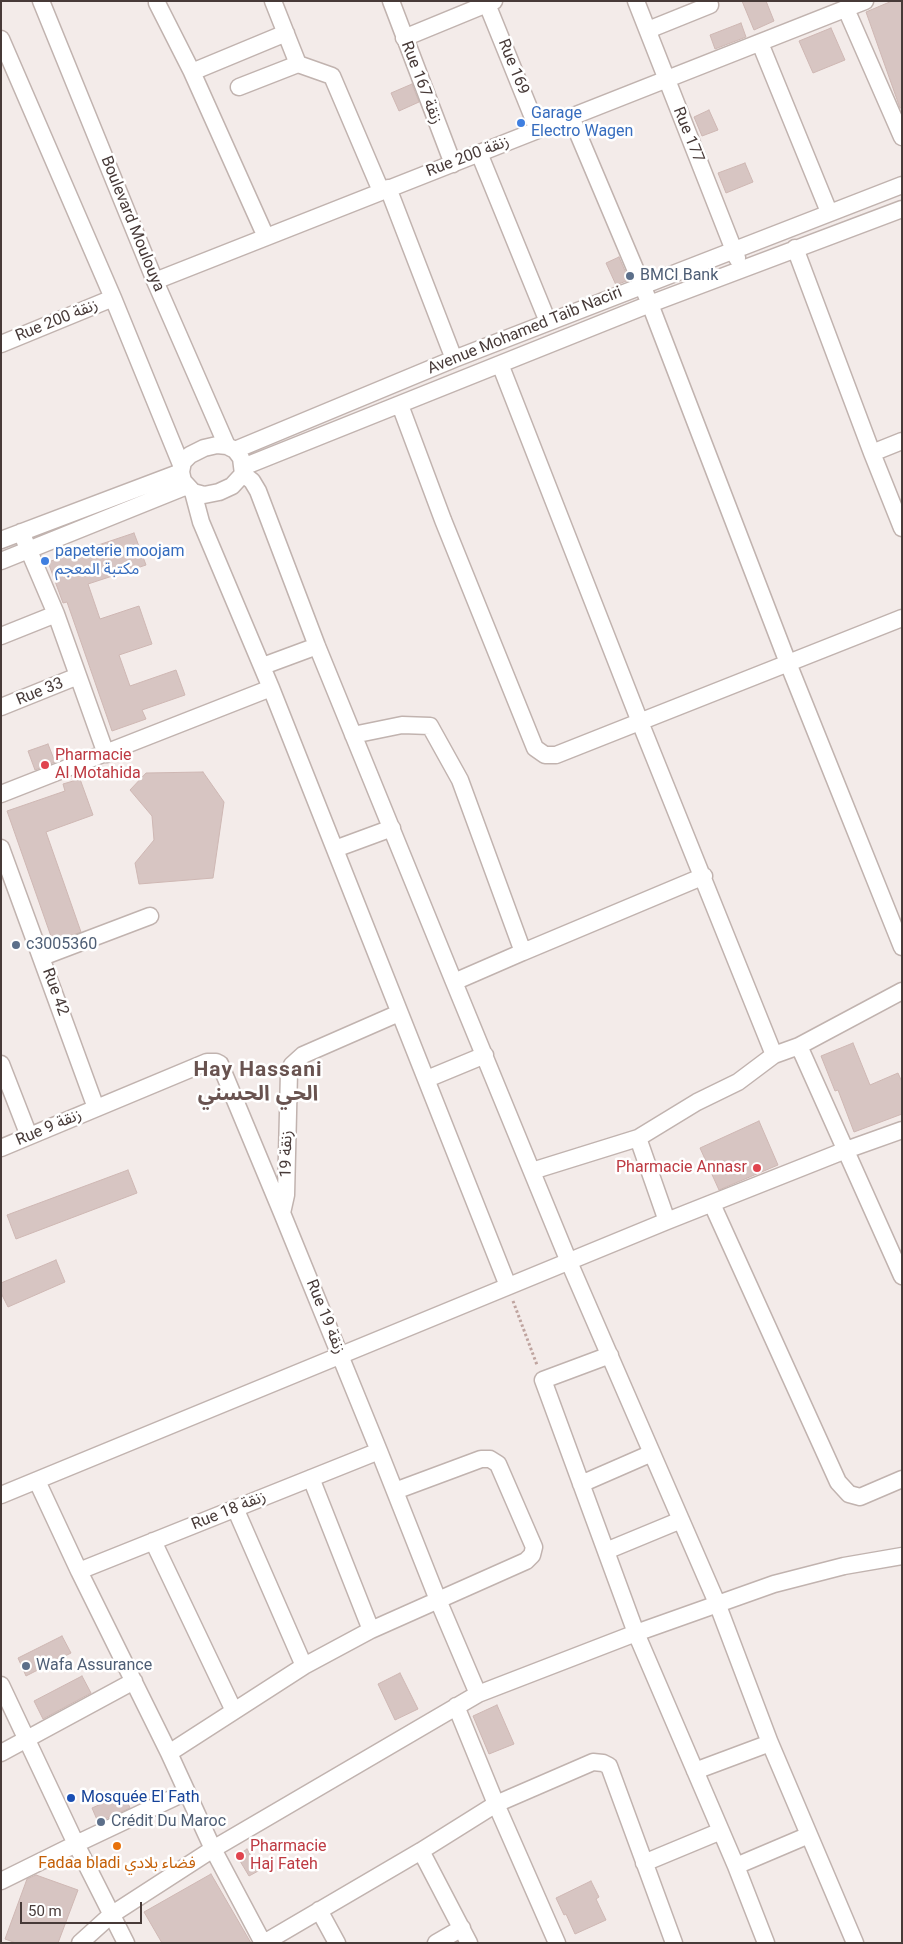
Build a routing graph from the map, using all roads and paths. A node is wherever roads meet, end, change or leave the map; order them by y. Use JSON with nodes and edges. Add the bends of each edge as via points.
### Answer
{"nodes":[{"id":1,"x":41,"y":1,"type":"edge"},
{"id":2,"x":273,"y":1,"type":"edge"},
{"id":3,"x":391,"y":1,"type":"edge"},
{"id":4,"x":636,"y":1,"type":"edge"},
{"id":5,"x":865,"y":1,"type":"edge"},
{"id":6,"x":157,"y":3,"type":"dead end"},
{"id":7,"x":490,"y":3,"type":"edge"},
{"id":8,"x":710,"y":5,"type":"dead end"},
{"id":9,"x":846,"y":9,"type":"junction"},
{"id":10,"x":648,"y":30,"type":"junction"},
{"id":11,"x":286,"y":33,"type":"junction"},
{"id":12,"x":404,"y":38,"type":"junction"},
{"id":13,"x":1,"y":39,"type":"edge"},
{"id":14,"x":760,"y":43,"type":"junction"},
{"id":15,"x":298,"y":64,"type":"junction"},
{"id":16,"x":192,"y":72,"type":"junction"},
{"id":17,"x":667,"y":80,"type":"junction"},
{"id":18,"x":239,"y":87,"type":"dead end"},
{"id":19,"x":571,"y":117,"type":"junction"},
{"id":20,"x":538,"y":130,"type":"junction"},
{"id":21,"x":902,"y":137,"type":"edge"},
{"id":22,"x":479,"y":153,"type":"junction"},
{"id":23,"x":453,"y":164,"type":"junction"},
{"id":24,"x":902,"y":185,"type":"edge"},
{"id":25,"x":385,"y":189,"type":"junction"},
{"id":26,"x":902,"y":209,"type":"edge"},
{"id":27,"x":829,"y":212,"type":"junction"},
{"id":28,"x":266,"y":237,"type":"junction"},
{"id":29,"x":795,"y":248,"type":"junction"},
{"id":30,"x":734,"y":249,"type":"junction"},
{"id":31,"x":741,"y":269,"type":"junction"},
{"id":32,"x":155,"y":281,"type":"junction"},
{"id":33,"x":642,"y":285,"type":"junction"},
{"id":34,"x":113,"y":298,"type":"junction"},
{"id":35,"x":650,"y":304,"type":"junction"},
{"id":36,"x":548,"y":322,"type":"junction"},
{"id":37,"x":1,"y":344,"type":"edge"},
{"id":38,"x":454,"y":359,"type":"junction"},
{"id":39,"x":500,"y":364,"type":"junction"},
{"id":40,"x":400,"y":404,"type":"junction"},
{"id":41,"x":902,"y":440,"type":"edge"},
{"id":42,"x":231,"y":448,"type":"junction"},
{"id":43,"x":872,"y":453,"type":"junction"},
{"id":44,"x":243,"y":471,"type":"junction"},
{"id":45,"x":186,"y":479,"type":"junction"},
{"id":46,"x":902,"y":528,"type":"edge"},
{"id":47,"x":21,"y":532,"type":"junction"},
{"id":48,"x":1,"y":540,"type":"edge"},
{"id":49,"x":28,"y":550,"type":"junction"},
{"id":50,"x":1,"y":561,"type":"edge"},
{"id":51,"x":56,"y":614,"type":"junction"},
{"id":52,"x":902,"y":618,"type":"edge"},
{"id":53,"x":1,"y":636,"type":"edge"},
{"id":54,"x":317,"y":646,"type":"junction"},
{"id":55,"x":788,"y":664,"type":"junction"},
{"id":56,"x":263,"y":666,"type":"junction"},
{"id":57,"x":78,"y":676,"type":"junction"},
{"id":58,"x":272,"y":688,"type":"junction"},
{"id":59,"x":1,"y":707,"type":"edge"},
{"id":60,"x":640,"y":722,"type":"junction"},
{"id":61,"x":354,"y":735,"type":"junction"},
{"id":62,"x":106,"y":754,"type":"junction"},
{"id":63,"x":1,"y":794,"type":"edge"},
{"id":64,"x":392,"y":828,"type":"junction"},
{"id":65,"x":1,"y":848,"type":"edge"},
{"id":66,"x":335,"y":849,"type":"junction"},
{"id":67,"x":704,"y":876,"type":"junction"},
{"id":68,"x":150,"y":916,"type":"dead end"},
{"id":69,"x":902,"y":947,"type":"edge"},
{"id":70,"x":523,"y":952,"type":"junction"},
{"id":71,"x":42,"y":956,"type":"junction"},
{"id":72,"x":454,"y":982,"type":"junction"},
{"id":73,"x":902,"y":991,"type":"edge"},
{"id":74,"x":399,"y":1013,"type":"junction"},
{"id":75,"x":799,"y":1046,"type":"junction"},
{"id":76,"x":774,"y":1054,"type":"junction"},
{"id":77,"x":485,"y":1055,"type":"junction"},
{"id":78,"x":1,"y":1064,"type":"edge"},
{"id":79,"x":427,"y":1079,"type":"junction"},
{"id":80,"x":96,"y":1108,"type":"junction"},
{"id":81,"x":902,"y":1130,"type":"edge"},
{"id":82,"x":29,"y":1136,"type":"junction"},
{"id":83,"x":638,"y":1138,"type":"junction"},
{"id":84,"x":1,"y":1148,"type":"edge"},
{"id":85,"x":846,"y":1150,"type":"junction"},
{"id":86,"x":532,"y":1171,"type":"junction"},
{"id":87,"x":712,"y":1204,"type":"junction"},
{"id":88,"x":282,"y":1213,"type":"junction"},
{"id":89,"x":667,"y":1221,"type":"junction"},
{"id":90,"x":569,"y":1262,"type":"junction"},
{"id":91,"x":902,"y":1276,"type":"edge"},
{"id":92,"x":508,"y":1286,"type":"junction"},
{"id":93,"x":340,"y":1355,"type":"junction"},
{"id":94,"x":610,"y":1356,"type":"junction"},
{"id":95,"x":543,"y":1380,"type":"junction"},
{"id":96,"x":379,"y":1451,"type":"junction"},
{"id":97,"x":652,"y":1453,"type":"junction"},
{"id":98,"x":312,"y":1478,"type":"junction"},
{"id":99,"x":902,"y":1479,"type":"edge"},
{"id":100,"x":37,"y":1481,"type":"junction"},
{"id":101,"x":581,"y":1484,"type":"junction"},
{"id":102,"x":395,"y":1491,"type":"junction"},
{"id":103,"x":1,"y":1495,"type":"edge"},
{"id":104,"x":235,"y":1508,"type":"junction"},
{"id":105,"x":681,"y":1520,"type":"junction"},
{"id":106,"x":153,"y":1541,"type":"junction"},
{"id":107,"x":606,"y":1551,"type":"junction"},
{"id":108,"x":902,"y":1556,"type":"edge"},
{"id":109,"x":79,"y":1571,"type":"junction"},
{"id":110,"x":438,"y":1600,"type":"junction"},
{"id":111,"x":717,"y":1603,"type":"junction"},
{"id":112,"x":371,"y":1630,"type":"junction"},
{"id":113,"x":636,"y":1633,"type":"junction"},
{"id":114,"x":304,"y":1666,"type":"junction"},
{"id":115,"x":134,"y":1681,"type":"junction"},
{"id":116,"x":1,"y":1685,"type":"edge"},
{"id":117,"x":478,"y":1694,"type":"junction"},
{"id":118,"x":456,"y":1706,"type":"junction"},
{"id":119,"x":234,"y":1711,"type":"junction"},
{"id":120,"x":27,"y":1740,"type":"junction"},
{"id":121,"x":770,"y":1743,"type":"junction"},
{"id":122,"x":1,"y":1753,"type":"edge"},
{"id":123,"x":169,"y":1753,"type":"junction"},
{"id":124,"x":696,"y":1771,"type":"junction"},
{"id":125,"x":186,"y":1792,"type":"junction"},
{"id":126,"x":496,"y":1804,"type":"junction"},
{"id":127,"x":721,"y":1831,"type":"junction"},
{"id":128,"x":809,"y":1835,"type":"junction"},
{"id":129,"x":76,"y":1844,"type":"junction"},
{"id":130,"x":213,"y":1849,"type":"junction"},
{"id":131,"x":421,"y":1851,"type":"junction"},
{"id":132,"x":644,"y":1863,"type":"junction"},
{"id":133,"x":736,"y":1866,"type":"junction"},
{"id":134,"x":1,"y":1882,"type":"edge"},
{"id":135,"x":319,"y":1910,"type":"junction"},
{"id":136,"x":111,"y":1915,"type":"junction"},
{"id":137,"x":462,"y":1928,"type":"junction"},
{"id":138,"x":852,"y":1942,"type":"edge"},
{"id":139,"x":80,"y":1943,"type":"edge"},
{"id":140,"x":126,"y":1943,"type":"edge"},
{"id":141,"x":264,"y":1943,"type":"edge"},
{"id":142,"x":337,"y":1943,"type":"edge"},
{"id":143,"x":436,"y":1943,"type":"edge"},
{"id":144,"x":469,"y":1943,"type":"edge"},
{"id":145,"x":556,"y":1943,"type":"edge"},
{"id":146,"x":674,"y":1943,"type":"edge"},
{"id":147,"x":766,"y":1943,"type":"edge"}],
"edges":[{"from":1,"to":32,"type":"street","name":"Boulevard Moulouya"},
{"from":2,"to":11,"type":"street"},
{"from":3,"to":12,"type":"street","name":"Rue 167 زنقة"},
{"from":4,"to":10,"type":"street","name":"Rue 177"},
{"from":5,"to":9,"type":"street","name":"Rue 200 زنقة"},
{"from":6,"to":16,"type":"street"},
{"from":7,"to":12,"type":"street"},
{"from":7,"to":20,"type":"street","name":"Rue 169"},
{"from":8,"to":10,"type":"street"},
{"from":9,"to":14,"type":"street","name":"Rue 200 زنقة"},
{"from":9,"to":21,"type":"street"},
{"from":10,"to":17,"type":"street","name":"Rue 177"},
{"from":11,"to":15,"type":"street"},
{"from":11,"to":16,"type":"street"},
{"from":12,"to":23,"type":"street","name":"Rue 167 زنقة"},
{"from":13,"to":34,"type":"street"},
{"from":14,"to":17,"type":"street","name":"Rue 200 زنقة"},
{"from":14,"to":27,"type":"street"},
{"from":15,"to":18,"type":"street"},
{"from":15,"to":25,"type":"street","via":[[332,76]]},
{"from":16,"to":28,"type":"street"},
{"from":17,"to":19,"type":"street","name":"Rue 200 زنقة"},
{"from":17,"to":30,"type":"street","name":"Rue 177"},
{"from":19,"to":20,"type":"street","name":"Rue 200 زنقة"},
{"from":19,"to":33,"type":"street"},
{"from":20,"to":22,"type":"street","name":"Rue 200 زنقة"},
{"from":22,"to":23,"type":"street","name":"Rue 200 زنقة"},
{"from":22,"to":36,"type":"street"},
{"from":23,"to":25,"type":"street","name":"Rue 200 زنقة"},
{"from":24,"to":27,"type":"street","name":"Avenue Mohamed Taib Naciri"},
{"from":25,"to":28,"type":"street","name":"Rue 200 زنقة"},
{"from":25,"to":38,"type":"street"},
{"from":26,"to":29,"type":"street","name":"Avenue Mohamed Taib Naciri"},
{"from":27,"to":30,"type":"street","name":"Avenue Mohamed Taib Naciri"},
{"from":28,"to":32,"type":"street","name":"Rue 200 زنقة"},
{"from":29,"to":31,"type":"street","name":"Avenue Mohamed Taib Naciri"},
{"from":29,"to":43,"type":"street"},
{"from":30,"to":31,"type":"street","name":"Rue 177"},
{"from":30,"to":33,"type":"street","name":"Avenue Mohamed Taib Naciri"},
{"from":31,"to":35,"type":"street","name":"Avenue Mohamed Taib Naciri"},
{"from":32,"to":42,"type":"street","name":"Boulevard Moulouya"},
{"from":33,"to":35,"type":"street"},
{"from":33,"to":36,"type":"street","name":"Avenue Mohamed Taib Naciri"},
{"from":34,"to":37,"type":"street","name":"Rue 200 زنقة"},
{"from":34,"to":45,"type":"street"},
{"from":35,"to":39,"type":"street","name":"Avenue Mohamed Taib Naciri"},
{"from":35,"to":55,"type":"street"},
{"from":36,"to":38,"type":"street","name":"Avenue Mohamed Taib Naciri"},
{"from":38,"to":42,"type":"street","name":"Avenue Mohamed Taib Naciri"},
{"from":39,"to":40,"type":"street","name":"Avenue Mohamed Taib Naciri"},
{"from":39,"to":60,"type":"street"},
{"from":40,"to":44,"type":"street","name":"Avenue Mohamed Taib Naciri"},
{"from":40,"to":60,"type":"street","via":[[535,748],[545,755],[556,755]]},
{"from":41,"to":43,"type":"street"},
{"from":42,"to":44,"type":"street","via":[[241,458]]},
{"from":42,"to":45,"type":"street","via":[[217,445],[190,455],[183,462]]},
{"from":43,"to":46,"type":"street"},
{"from":44,"to":45,"type":"street","via":[[240,480],[232,486],[204,495]]},
{"from":44,"to":54,"type":"street","via":[[258,491]]},
{"from":45,"to":47,"type":"street"},
{"from":45,"to":49,"type":"street"},
{"from":45,"to":56,"type":"street","via":[[201,522]]},
{"from":47,"to":48,"type":"street"},
{"from":47,"to":49,"type":"street"},
{"from":49,"to":50,"type":"street"},
{"from":49,"to":51,"type":"street"},
{"from":51,"to":53,"type":"street"},
{"from":51,"to":57,"type":"street"},
{"from":52,"to":55,"type":"street"},
{"from":54,"to":56,"type":"street"},
{"from":54,"to":61,"type":"street"},
{"from":55,"to":60,"type":"street"},
{"from":55,"to":69,"type":"street"},
{"from":56,"to":58,"type":"street"},
{"from":57,"to":59,"type":"street","name":"Rue 33"},
{"from":57,"to":62,"type":"street"},
{"from":58,"to":62,"type":"street"},
{"from":58,"to":66,"type":"street"},
{"from":60,"to":67,"type":"street"},
{"from":61,"to":64,"type":"street"},
{"from":61,"to":70,"type":"street","via":[[402,725],[430,726],[460,780]]},
{"from":62,"to":63,"type":"street"},
{"from":64,"to":66,"type":"street"},
{"from":64,"to":72,"type":"street"},
{"from":65,"to":71,"type":"street","name":"Rue 42"},
{"from":66,"to":74,"type":"street"},
{"from":67,"to":70,"type":"street"},
{"from":67,"to":76,"type":"street"},
{"from":68,"to":71,"type":"street"},
{"from":70,"to":72,"type":"street"},
{"from":71,"to":80,"type":"street","name":"Rue 42"},
{"from":72,"to":77,"type":"street"},
{"from":73,"to":75,"type":"street"},
{"from":74,"to":79,"type":"street"},
{"from":74,"to":88,"type":"street","name":"19 زنقة","via":[[303,1054],[292,1064],[289,1072],[286,1195]]},
{"from":75,"to":76,"type":"street"},
{"from":75,"to":85,"type":"street"},
{"from":76,"to":83,"type":"street","via":[[738,1082],[697,1102]]},
{"from":77,"to":79,"type":"street"},
{"from":77,"to":86,"type":"street"},
{"from":78,"to":82,"type":"street"},
{"from":79,"to":92,"type":"street"},
{"from":80,"to":82,"type":"street","name":"Rue 9 زنقة"},
{"from":80,"to":88,"type":"street","name":"Rue 19 زنقة","via":[[207,1062],[220,1064]]},
{"from":81,"to":85,"type":"street"},
{"from":82,"to":84,"type":"street","name":"Rue 9 زنقة"},
{"from":83,"to":86,"type":"street"},
{"from":83,"to":89,"type":"street"},
{"from":85,"to":87,"type":"street"},
{"from":85,"to":91,"type":"street"},
{"from":86,"to":90,"type":"street"},
{"from":87,"to":89,"type":"street"},
{"from":87,"to":99,"type":"street","via":[[838,1482],[849,1494],[860,1497]]},
{"from":88,"to":93,"type":"street","name":"Rue 19 زنقة"},
{"from":89,"to":90,"type":"street"},
{"from":90,"to":92,"type":"street"},
{"from":90,"to":94,"type":"street"},
{"from":92,"to":93,"type":"street"},
{"from":92,"to":95,"type":"path"},
{"from":93,"to":96,"type":"street","name":"Rue 19 زنقة"},
{"from":93,"to":100,"type":"street"},
{"from":94,"to":95,"type":"street"},
{"from":94,"to":97,"type":"street"},
{"from":95,"to":101,"type":"street"},
{"from":96,"to":98,"type":"street","name":"Rue 18 زنقة"},
{"from":96,"to":102,"type":"street","name":"Rue 19 زنقة"},
{"from":97,"to":101,"type":"street"},
{"from":97,"to":105,"type":"street"},
{"from":98,"to":104,"type":"street","name":"Rue 18 زنقة"},
{"from":98,"to":112,"type":"street"},
{"from":100,"to":103,"type":"street"},
{"from":100,"to":109,"type":"street"},
{"from":101,"to":107,"type":"street"},
{"from":102,"to":110,"type":"street","name":"Rue 19 زنقة"},
{"from":102,"to":110,"type":"street","via":[[481,1459],[490,1459],[498,1464],[534,1547],[526,1561]]},
{"from":104,"to":106,"type":"street","name":"Rue 18 زنقة"},
{"from":104,"to":114,"type":"street"},
{"from":105,"to":107,"type":"street"},
{"from":105,"to":111,"type":"street"},
{"from":106,"to":109,"type":"street","name":"Rue 18 زنقة"},
{"from":106,"to":119,"type":"street"},
{"from":107,"to":113,"type":"street"},
{"from":108,"to":111,"type":"street","via":[[844,1566]]},
{"from":109,"to":115,"type":"street"},
{"from":110,"to":112,"type":"street"},
{"from":110,"to":117,"type":"street","name":"Rue 19 زنقة"},
{"from":111,"to":113,"type":"street"},
{"from":111,"to":121,"type":"street"},
{"from":112,"to":114,"type":"street"},
{"from":113,"to":117,"type":"street"},
{"from":113,"to":124,"type":"street"},
{"from":114,"to":119,"type":"street"},
{"from":115,"to":120,"type":"street"},
{"from":115,"to":123,"type":"street"},
{"from":116,"to":120,"type":"street"},
{"from":117,"to":118,"type":"street"},
{"from":118,"to":126,"type":"street"},
{"from":118,"to":130,"type":"street"},
{"from":119,"to":123,"type":"street"},
{"from":120,"to":122,"type":"street"},
{"from":120,"to":129,"type":"street"},
{"from":121,"to":124,"type":"street"},
{"from":121,"to":128,"type":"street"},
{"from":123,"to":125,"type":"street"},
{"from":124,"to":127,"type":"street"},
{"from":125,"to":129,"type":"street"},
{"from":125,"to":130,"type":"street"},
{"from":126,"to":131,"type":"street"},
{"from":126,"to":132,"type":"street","via":[[592,1762],[602,1763],[609,1766]]},
{"from":126,"to":145,"type":"street"},
{"from":127,"to":132,"type":"street"},
{"from":127,"to":133,"type":"street"},
{"from":128,"to":133,"type":"street"},
{"from":128,"to":138,"type":"street"},
{"from":129,"to":134,"type":"street"},
{"from":129,"to":136,"type":"street"},
{"from":130,"to":136,"type":"street"},
{"from":130,"to":141,"type":"street"},
{"from":131,"to":135,"type":"street"},
{"from":131,"to":137,"type":"street"},
{"from":132,"to":146,"type":"street"},
{"from":133,"to":147,"type":"street"},
{"from":135,"to":141,"type":"street"},
{"from":135,"to":142,"type":"street"},
{"from":136,"to":139,"type":"street"},
{"from":136,"to":140,"type":"street"},
{"from":137,"to":143,"type":"street"},
{"from":137,"to":144,"type":"street"}]}
